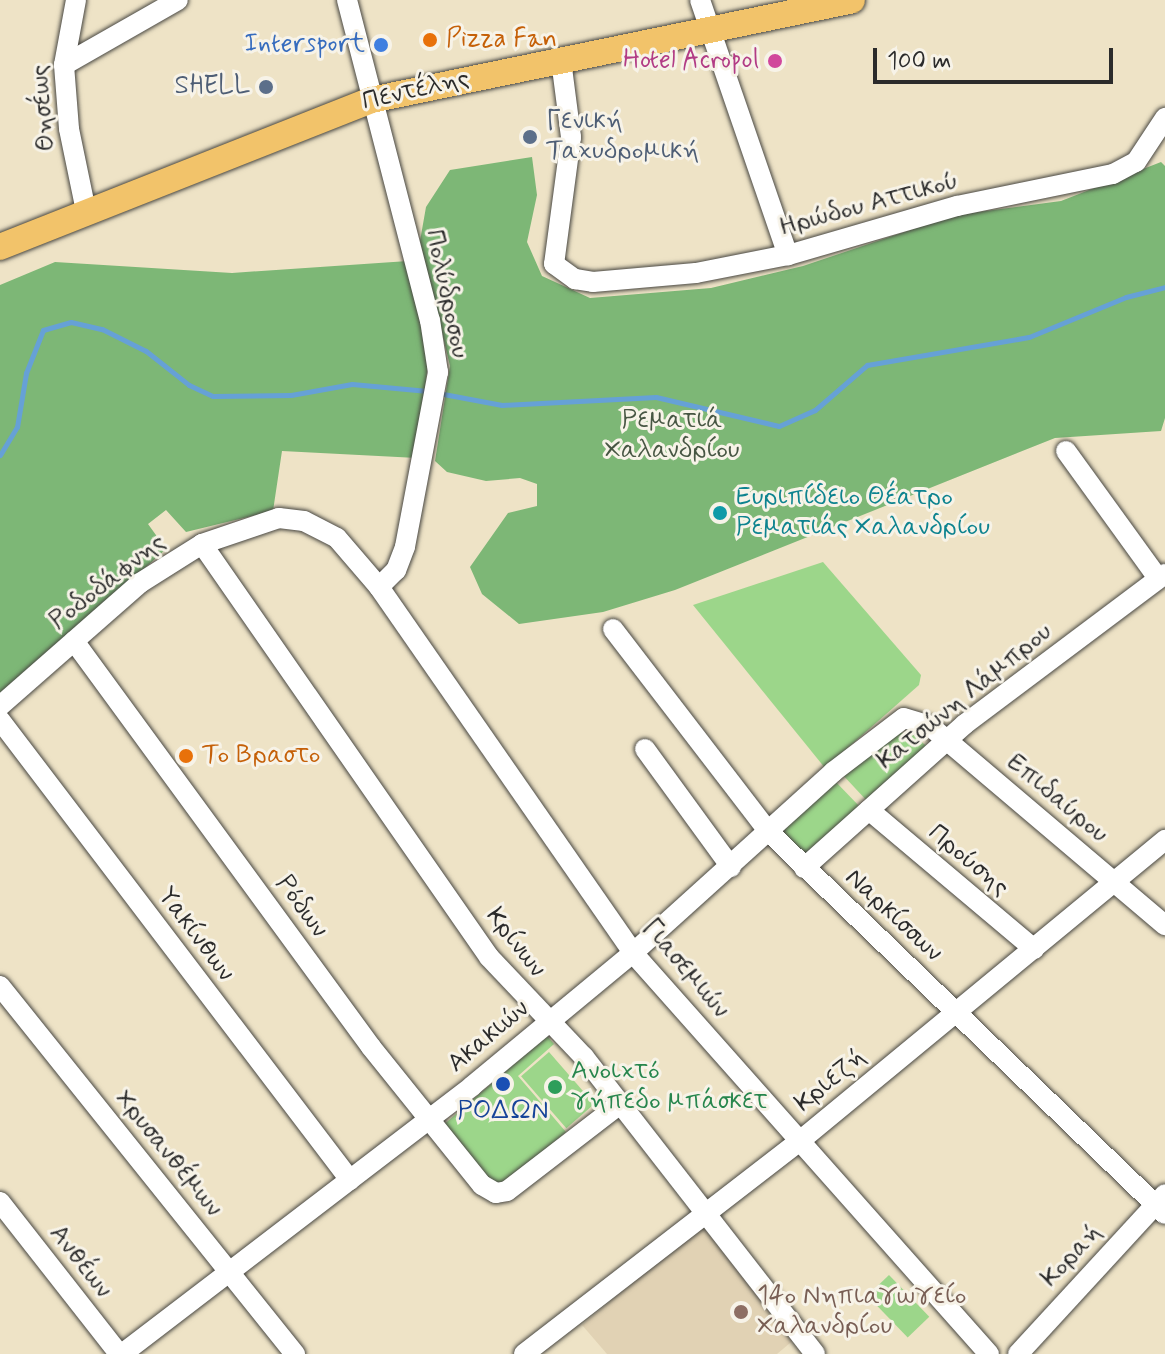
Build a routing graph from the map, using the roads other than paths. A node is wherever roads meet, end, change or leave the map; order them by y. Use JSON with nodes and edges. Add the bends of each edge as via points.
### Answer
{"nodes":[{"id":1,"x":76,"y":0,"type":"edge"},
{"id":2,"x":178,"y":0,"type":"edge"},
{"id":3,"x":347,"y":0,"type":"edge"},
{"id":4,"x":700,"y":0,"type":"edge"},
{"id":5,"x":852,"y":0,"type":"edge"},
{"id":6,"x":710,"y":28,"type":"junction"},
{"id":7,"x":561,"y":60,"type":"junction"},
{"id":8,"x":64,"y":65,"type":"junction"},
{"id":9,"x":371,"y":100,"type":"junction"},
{"id":10,"x":1165,"y":118,"type":"edge"},
{"id":11,"x":86,"y":211,"type":"junction"},
{"id":12,"x":0,"y":247,"type":"edge"},
{"id":13,"x":788,"y":255,"type":"junction"},
{"id":14,"x":1066,"y":451,"type":"dead end"},
{"id":15,"x":202,"y":544,"type":"junction"},
{"id":16,"x":1162,"y":576,"type":"edge"},
{"id":17,"x":379,"y":587,"type":"junction"},
{"id":18,"x":613,"y":629,"type":"dead end"},
{"id":19,"x":74,"y":641,"type":"junction"},
{"id":20,"x":0,"y":706,"type":"edge"},
{"id":21,"x":913,"y":717,"type":"joint"},
{"id":22,"x":0,"y":720,"type":"edge"},
{"id":23,"x":946,"y":740,"type":"junction"},
{"id":24,"x":645,"y":749,"type":"dead end"},
{"id":25,"x":869,"y":810,"type":"junction"},
{"id":26,"x":769,"y":832,"type":"junction"},
{"id":27,"x":1165,"y":840,"type":"edge"},
{"id":28,"x":731,"y":867,"type":"junction"},
{"id":29,"x":804,"y":868,"type":"junction"},
{"id":30,"x":1115,"y":882,"type":"junction"},
{"id":31,"x":1165,"y":925,"type":"edge"},
{"id":32,"x":1034,"y":949,"type":"junction"},
{"id":33,"x":633,"y":953,"type":"junction"},
{"id":34,"x":0,"y":986,"type":"edge"},
{"id":35,"x":956,"y":1012,"type":"junction"},
{"id":36,"x":549,"y":1021,"type":"junction"},
{"id":37,"x":620,"y":1104,"type":"junction"},
{"id":38,"x":428,"y":1121,"type":"junction"},
{"id":39,"x":801,"y":1140,"type":"junction"},
{"id":40,"x":350,"y":1180,"type":"junction"},
{"id":41,"x":0,"y":1202,"type":"edge"},
{"id":42,"x":1162,"y":1204,"type":"edge"},
{"id":43,"x":707,"y":1209,"type":"junction"},
{"id":44,"x":229,"y":1272,"type":"junction"},
{"id":45,"x":120,"y":1354,"type":"edge"},
{"id":46,"x":295,"y":1354,"type":"edge"},
{"id":47,"x":524,"y":1354,"type":"edge"},
{"id":48,"x":815,"y":1354,"type":"edge"},
{"id":49,"x":989,"y":1354,"type":"edge"},
{"id":50,"x":1018,"y":1354,"type":"edge"}],
"edges":[{"from":1,"to":8,"type":"street","name":"Θησέως"},
{"from":2,"to":8,"type":"street"},
{"from":3,"to":9,"type":"street","name":"Πολύδροσου"},
{"from":4,"to":6,"type":"street"},
{"from":5,"to":6,"type":"main road","name":"Πεντέλης"},
{"from":6,"to":7,"type":"main road","name":"Πεντέλης"},
{"from":6,"to":13,"type":"street"},
{"from":7,"to":9,"type":"main road","name":"Πεντέλης"},
{"from":7,"to":13,"type":"street","name":"Ηρώδου Αττικού","via":[[571,137],[566,198],[552,253],[560,272],[593,282],[696,273]]},
{"from":8,"to":11,"type":"street","name":"Θησέως","via":[[69,129]]},
{"from":9,"to":11,"type":"main road","name":"Πεντέλης"},
{"from":9,"to":17,"type":"street","name":"Πολύδροσου","via":[[430,320],[438,372],[401,561]]},
{"from":10,"to":13,"type":"street","name":"Ηρώδου Αττικού","via":[[1136,162],[1113,174],[957,206]]},
{"from":11,"to":12,"type":"main road","name":"Πεντέλης"},
{"from":14,"to":16,"type":"street"},
{"from":15,"to":17,"type":"street","name":"Ροδοδάφνης","via":[[250,524],[279,518],[304,521],[337,538]]},
{"from":15,"to":19,"type":"street","name":"Ροδοδάφνης","via":[[140,583]]},
{"from":15,"to":36,"type":"street","name":"Κρίνων","via":[[489,957]]},
{"from":16,"to":23,"type":"street","name":"Κατσώνη Λάμπρου"},
{"from":17,"to":33,"type":"street","name":"Γιασεμιών"},
{"from":18,"to":26,"type":"street","name":"Ναρκίσσων"},
{"from":19,"to":20,"type":"street","name":"Ροδοδάφνης"},
{"from":19,"to":38,"type":"street","name":"Ρόδων"},
{"from":21,"to":23,"type":"street","name":"Επιδαύρου"},
{"from":21,"to":26,"type":"street","name":"Ακακιών","via":[[890,725]]},
{"from":22,"to":40,"type":"street","name":"Υακίνθων"},
{"from":23,"to":25,"type":"street","name":"Κατσώνη Λάμπρου"},
{"from":23,"to":30,"type":"street","name":"Επιδαύρου"},
{"from":24,"to":28,"type":"street"},
{"from":25,"to":29,"type":"street","name":"Κατσώνη Λάμπρου"},
{"from":25,"to":32,"type":"street","name":"Προύσης"},
{"from":26,"to":28,"type":"street","name":"Ακακιών"},
{"from":26,"to":29,"type":"street","name":"Ναρκίσσων"},
{"from":27,"to":30,"type":"street","name":"Κριεζή"},
{"from":28,"to":33,"type":"street","name":"Ακακιών"},
{"from":29,"to":35,"type":"street","name":"Ναρκίσσων"},
{"from":30,"to":31,"type":"street","name":"Επιδαύρου"},
{"from":30,"to":32,"type":"street","name":"Κριεζή"},
{"from":32,"to":35,"type":"street","name":"Κριεζή"},
{"from":33,"to":36,"type":"street","name":"Ακακιών"},
{"from":33,"to":39,"type":"street","name":"Γιασεμιών"},
{"from":34,"to":44,"type":"street","name":"Χρυσανθέμων"},
{"from":35,"to":39,"type":"street","name":"Κριεζή"},
{"from":35,"to":42,"type":"street","name":"Ναρκίσσων"},
{"from":36,"to":37,"type":"street","name":"Κρίνων"},
{"from":36,"to":38,"type":"street","name":"Ακακιών"},
{"from":37,"to":38,"type":"street","name":"Ρόδων","via":[[507,1191],[496,1193],[482,1185]]},
{"from":37,"to":43,"type":"street","name":"Κρίνων"},
{"from":38,"to":40,"type":"street","name":"Ακακιών"},
{"from":39,"to":43,"type":"street","name":"Κριεζή"},
{"from":39,"to":49,"type":"street","name":"Γιασεμιών"},
{"from":40,"to":44,"type":"street","name":"Ακακιών"},
{"from":41,"to":45,"type":"street","name":"Ανθέων"},
{"from":42,"to":50,"type":"street","name":"Κοραή"},
{"from":43,"to":47,"type":"street","name":"Κριεζή"},
{"from":43,"to":48,"type":"street","name":"Κρίνων"},
{"from":44,"to":45,"type":"street","name":"Ακακιών"},
{"from":44,"to":46,"type":"street","name":"Χρυσανθέμων"}]}
